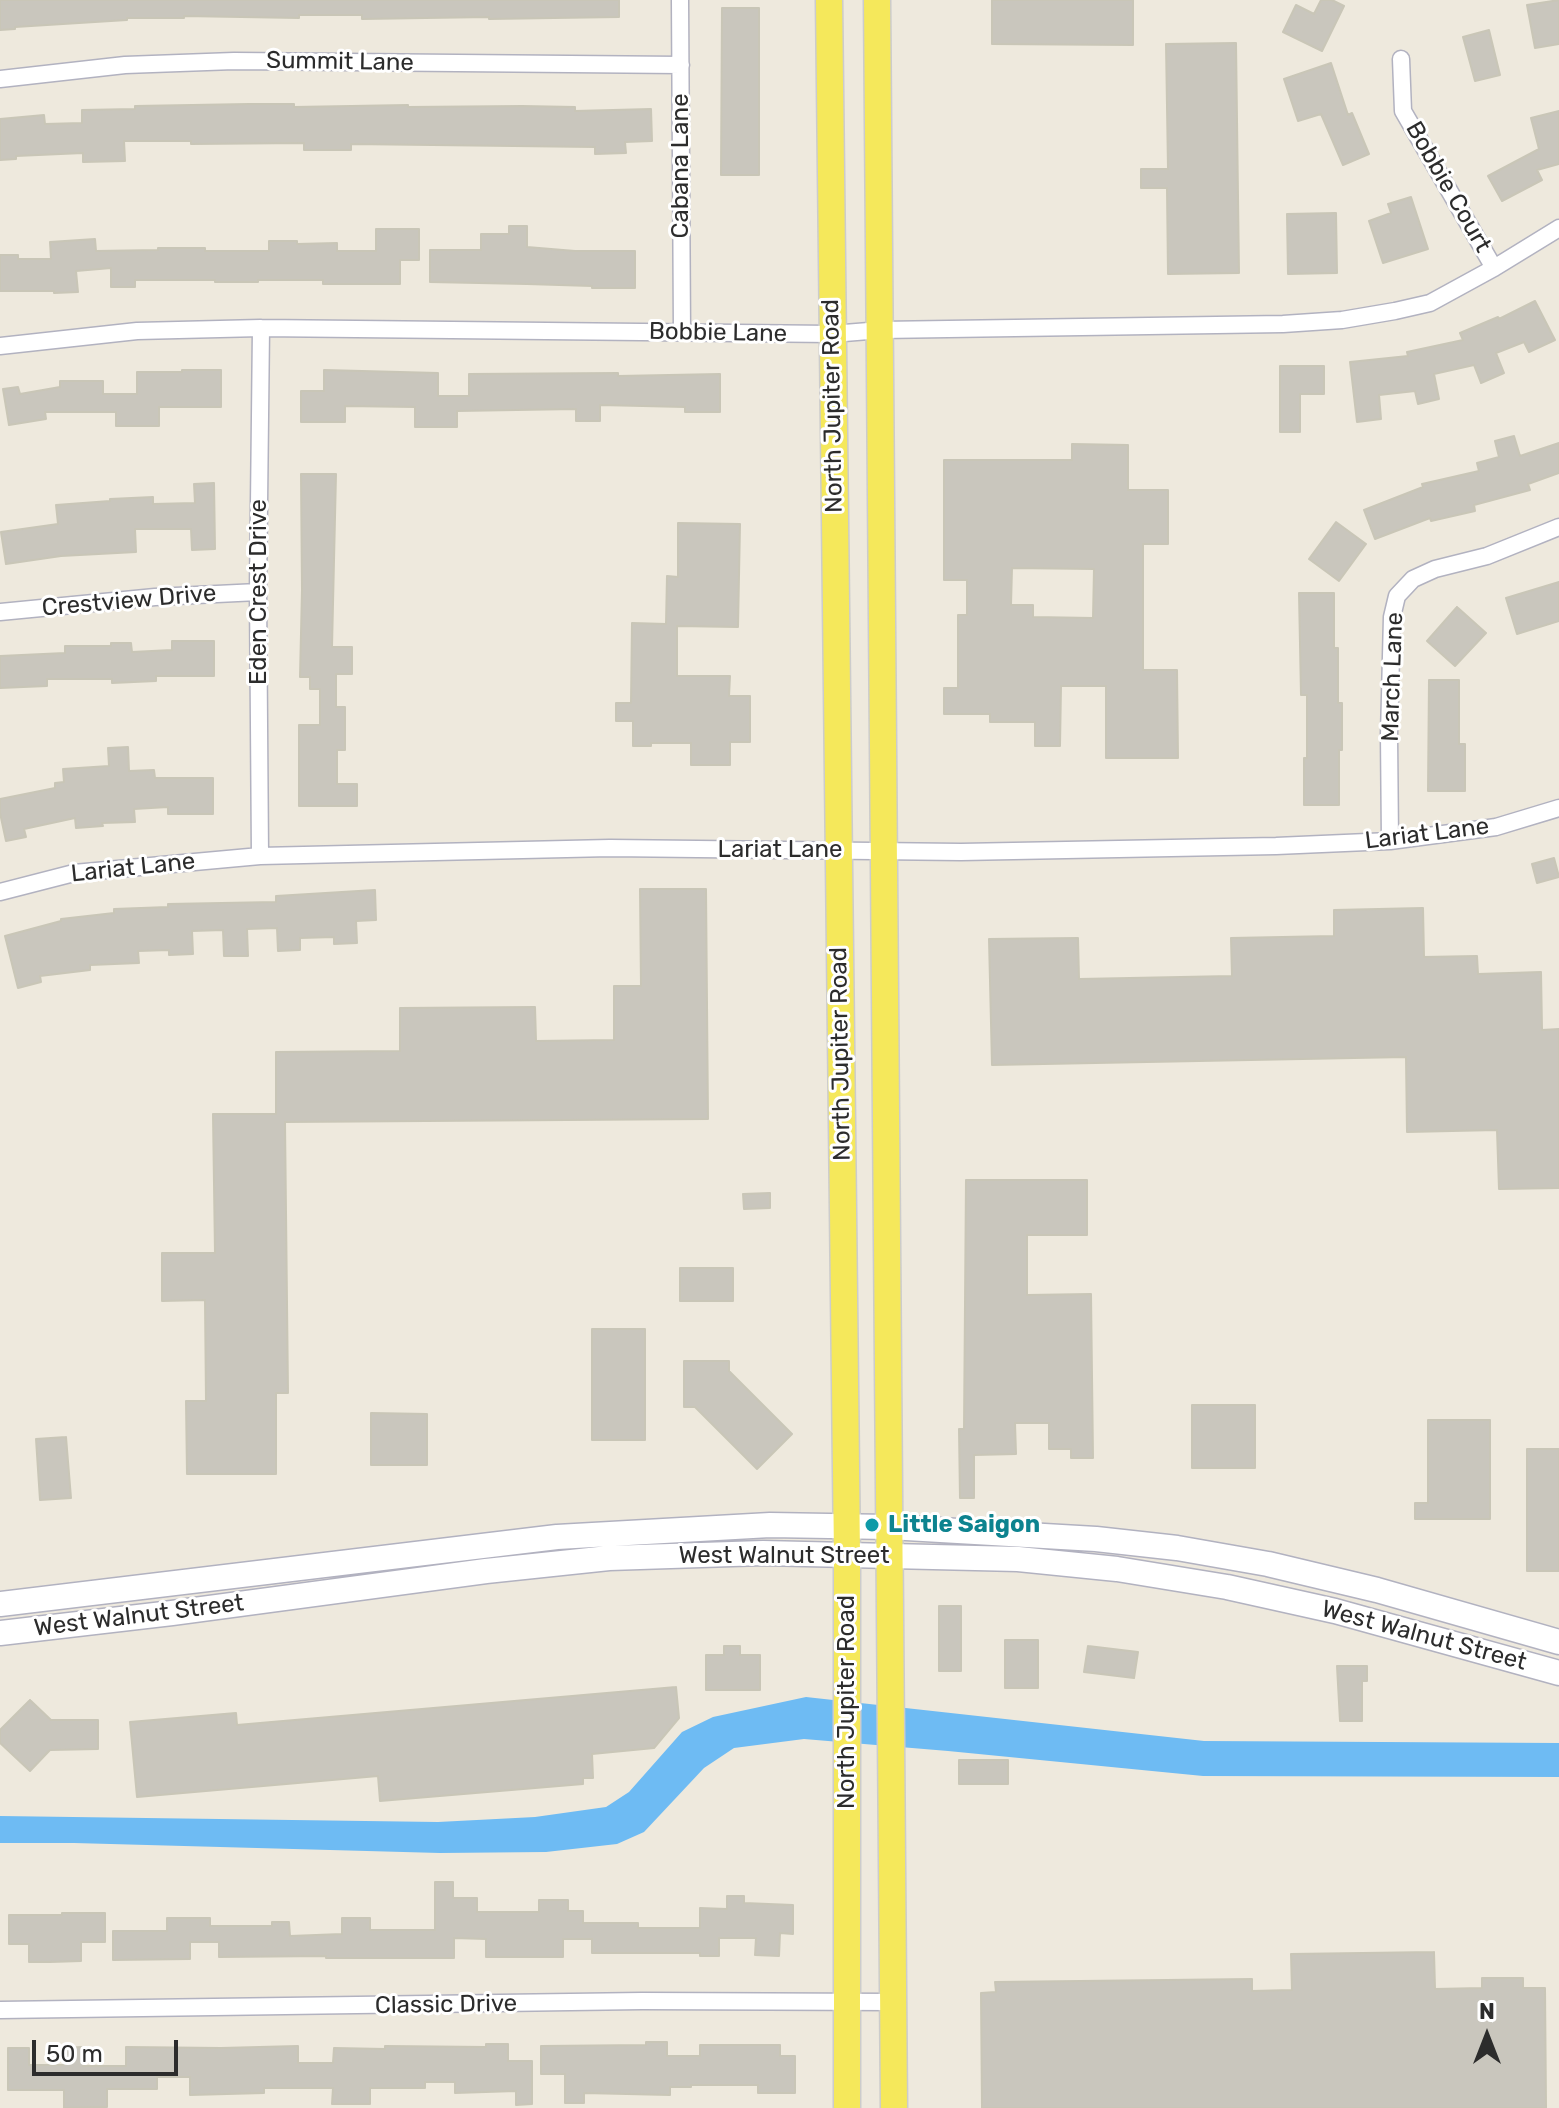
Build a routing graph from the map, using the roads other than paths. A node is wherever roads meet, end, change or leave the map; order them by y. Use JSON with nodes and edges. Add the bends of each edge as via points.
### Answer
{"nodes":[{"id":1,"x":680,"y":0,"type":"edge"},
{"id":2,"x":829,"y":0,"type":"edge"},
{"id":3,"x":877,"y":0,"type":"edge"},
{"id":4,"x":1401,"y":59,"type":"dead end"},
{"id":5,"x":681,"y":65,"type":"junction"},
{"id":6,"x":0,"y":79,"type":"edge"},
{"id":7,"x":1559,"y":228,"type":"edge"},
{"id":8,"x":1494,"y":268,"type":"junction"},
{"id":9,"x":261,"y":328,"type":"junction"},
{"id":10,"x":881,"y":330,"type":"junction"},
{"id":11,"x":682,"y":332,"type":"junction"},
{"id":12,"x":832,"y":334,"type":"junction"},
{"id":13,"x":0,"y":346,"type":"edge"},
{"id":14,"x":1559,"y":527,"type":"edge"},
{"id":15,"x":258,"y":592,"type":"junction"},
{"id":16,"x":0,"y":612,"type":"edge"},
{"id":17,"x":1559,"y":808,"type":"edge"},
{"id":18,"x":1390,"y":841,"type":"junction"},
{"id":19,"x":839,"y":851,"type":"junction"},
{"id":20,"x":882,"y":851,"type":"junction"},
{"id":21,"x":260,"y":856,"type":"junction"},
{"id":22,"x":0,"y":892,"type":"edge"},
{"id":23,"x":842,"y":1150,"type":"junction"},
{"id":24,"x":885,"y":1150,"type":"junction"},
{"id":25,"x":847,"y":1527,"type":"junction"},
{"id":26,"x":889,"y":1527,"type":"junction"},
{"id":27,"x":521,"y":1542,"type":"junction"},
{"id":28,"x":407,"y":1555,"type":"junction"},
{"id":29,"x":847,"y":1555,"type":"junction"},
{"id":30,"x":890,"y":1556,"type":"junction"},
{"id":31,"x":1335,"y":1580,"type":"junction"},
{"id":32,"x":412,"y":1581,"type":"junction"},
{"id":33,"x":1222,"y":1586,"type":"junction"},
{"id":34,"x":294,"y":1597,"type":"junction"},
{"id":35,"x":1407,"y":1599,"type":"junction"},
{"id":36,"x":0,"y":1604,"type":"edge"},
{"id":37,"x":1340,"y":1613,"type":"junction"},
{"id":38,"x":0,"y":1633,"type":"edge"},
{"id":39,"x":1559,"y":1642,"type":"edge"},
{"id":40,"x":1509,"y":1659,"type":"junction"},
{"id":41,"x":1559,"y":1666,"type":"edge"},
{"id":42,"x":1559,"y":1673,"type":"edge"},
{"id":43,"x":846,"y":2002,"type":"junction"},
{"id":44,"x":893,"y":2002,"type":"junction"},
{"id":45,"x":0,"y":2010,"type":"edge"},
{"id":46,"x":847,"y":2108,"type":"edge"},
{"id":47,"x":894,"y":2108,"type":"edge"}],
"edges":[{"from":1,"to":5,"type":"street","name":"Cabana Lane"},
{"from":2,"to":12,"type":"main road","name":"North Jupiter Road"},
{"from":3,"to":10,"type":"main road","name":"North Jupiter Road"},
{"from":4,"to":8,"type":"street","name":"Bobbie Court","via":[[1403,111]]},
{"from":5,"to":6,"type":"street","name":"Summit Lane","via":[[234,61],[125,65]]},
{"from":5,"to":11,"type":"street","name":"Cabana Lane"},
{"from":7,"to":8,"type":"street","name":"Bobbie Lane"},
{"from":8,"to":10,"type":"street","name":"Bobbie Lane","via":[[1430,303],[1342,320]]},
{"from":9,"to":11,"type":"street","name":"Bobbie Lane"},
{"from":9,"to":13,"type":"street","name":"Bobbie Lane","via":[[137,331]]},
{"from":9,"to":15,"type":"street","name":"Eden Crest Drive"},
{"from":10,"to":12,"type":"street","name":"Bobbie Lane"},
{"from":10,"to":20,"type":"main road","name":"North Jupiter Road"},
{"from":11,"to":12,"type":"street","name":"Bobbie Lane"},
{"from":12,"to":19,"type":"main road","name":"North Jupiter Road"},
{"from":14,"to":18,"type":"street","name":"March Lane","via":[[1487,556],[1435,569],[1413,579],[1397,596],[1392,617]]},
{"from":15,"to":16,"type":"street","name":"Crestview Drive"},
{"from":15,"to":21,"type":"street","name":"Eden Crest Drive"},
{"from":17,"to":18,"type":"street","name":"Lariat Lane","via":[[1496,827]]},
{"from":18,"to":20,"type":"street","name":"Lariat Lane"},
{"from":19,"to":20,"type":"street","name":"Lariat Lane"},
{"from":19,"to":21,"type":"street","name":"Lariat Lane","via":[[553,849]]},
{"from":19,"to":23,"type":"main road","name":"North Jupiter Road"},
{"from":20,"to":24,"type":"main road","name":"North Jupiter Road"},
{"from":21,"to":22,"type":"street","name":"Lariat Lane","via":[[74,873]]},
{"from":23,"to":24,"type":"main road"},
{"from":23,"to":25,"type":"main road","name":"North Jupiter Road"},
{"from":24,"to":26,"type":"main road","name":"North Jupiter Road"},
{"from":25,"to":26,"type":"main road","name":"West Walnut Street"},
{"from":25,"to":27,"type":"main road","name":"West Walnut Street","via":[[770,1525]]},
{"from":25,"to":29,"type":"main road","name":"North Jupiter Road"},
{"from":26,"to":30,"type":"main road","name":"North Jupiter Road"},
{"from":26,"to":31,"type":"main road","name":"West Walnut Street","via":[[1177,1548]]},
{"from":27,"to":28,"type":"main road","name":"West Walnut Street"},
{"from":27,"to":32,"type":"main road","via":[[424,1561],[413,1569]]},
{"from":28,"to":34,"type":"main road","via":[[370,1569],[313,1575]]},
{"from":28,"to":36,"type":"main road","name":"West Walnut Street"},
{"from":29,"to":30,"type":"main road","name":"West Walnut Street"},
{"from":29,"to":32,"type":"main road","name":"West Walnut Street","via":[[609,1558]]},
{"from":29,"to":43,"type":"main road","name":"North Jupiter Road"},
{"from":30,"to":33,"type":"main road","name":"West Walnut Street","via":[[1025,1559]]},
{"from":30,"to":44,"type":"main road","name":"North Jupiter Road"},
{"from":31,"to":33,"type":"main road","via":[[1312,1588],[1254,1578]]},
{"from":31,"to":35,"type":"main road","name":"West Walnut Street"},
{"from":32,"to":34,"type":"main road","name":"West Walnut Street"},
{"from":33,"to":37,"type":"main road","name":"West Walnut Street"},
{"from":34,"to":38,"type":"main road","name":"West Walnut Street"},
{"from":35,"to":37,"type":"main road","via":[[1352,1600]]},
{"from":35,"to":39,"type":"main road","name":"West Walnut Street"},
{"from":37,"to":40,"type":"main road","name":"West Walnut Street"},
{"from":40,"to":41,"type":"main road","via":[[1528,1657]]},
{"from":40,"to":42,"type":"main road","name":"West Walnut Street"},
{"from":43,"to":44,"type":"street","name":"Classic Drive"},
{"from":43,"to":45,"type":"street","name":"Classic Drive"},
{"from":43,"to":46,"type":"main road","name":"North Jupiter Road"},
{"from":44,"to":47,"type":"main road","name":"North Jupiter Road"}]}
